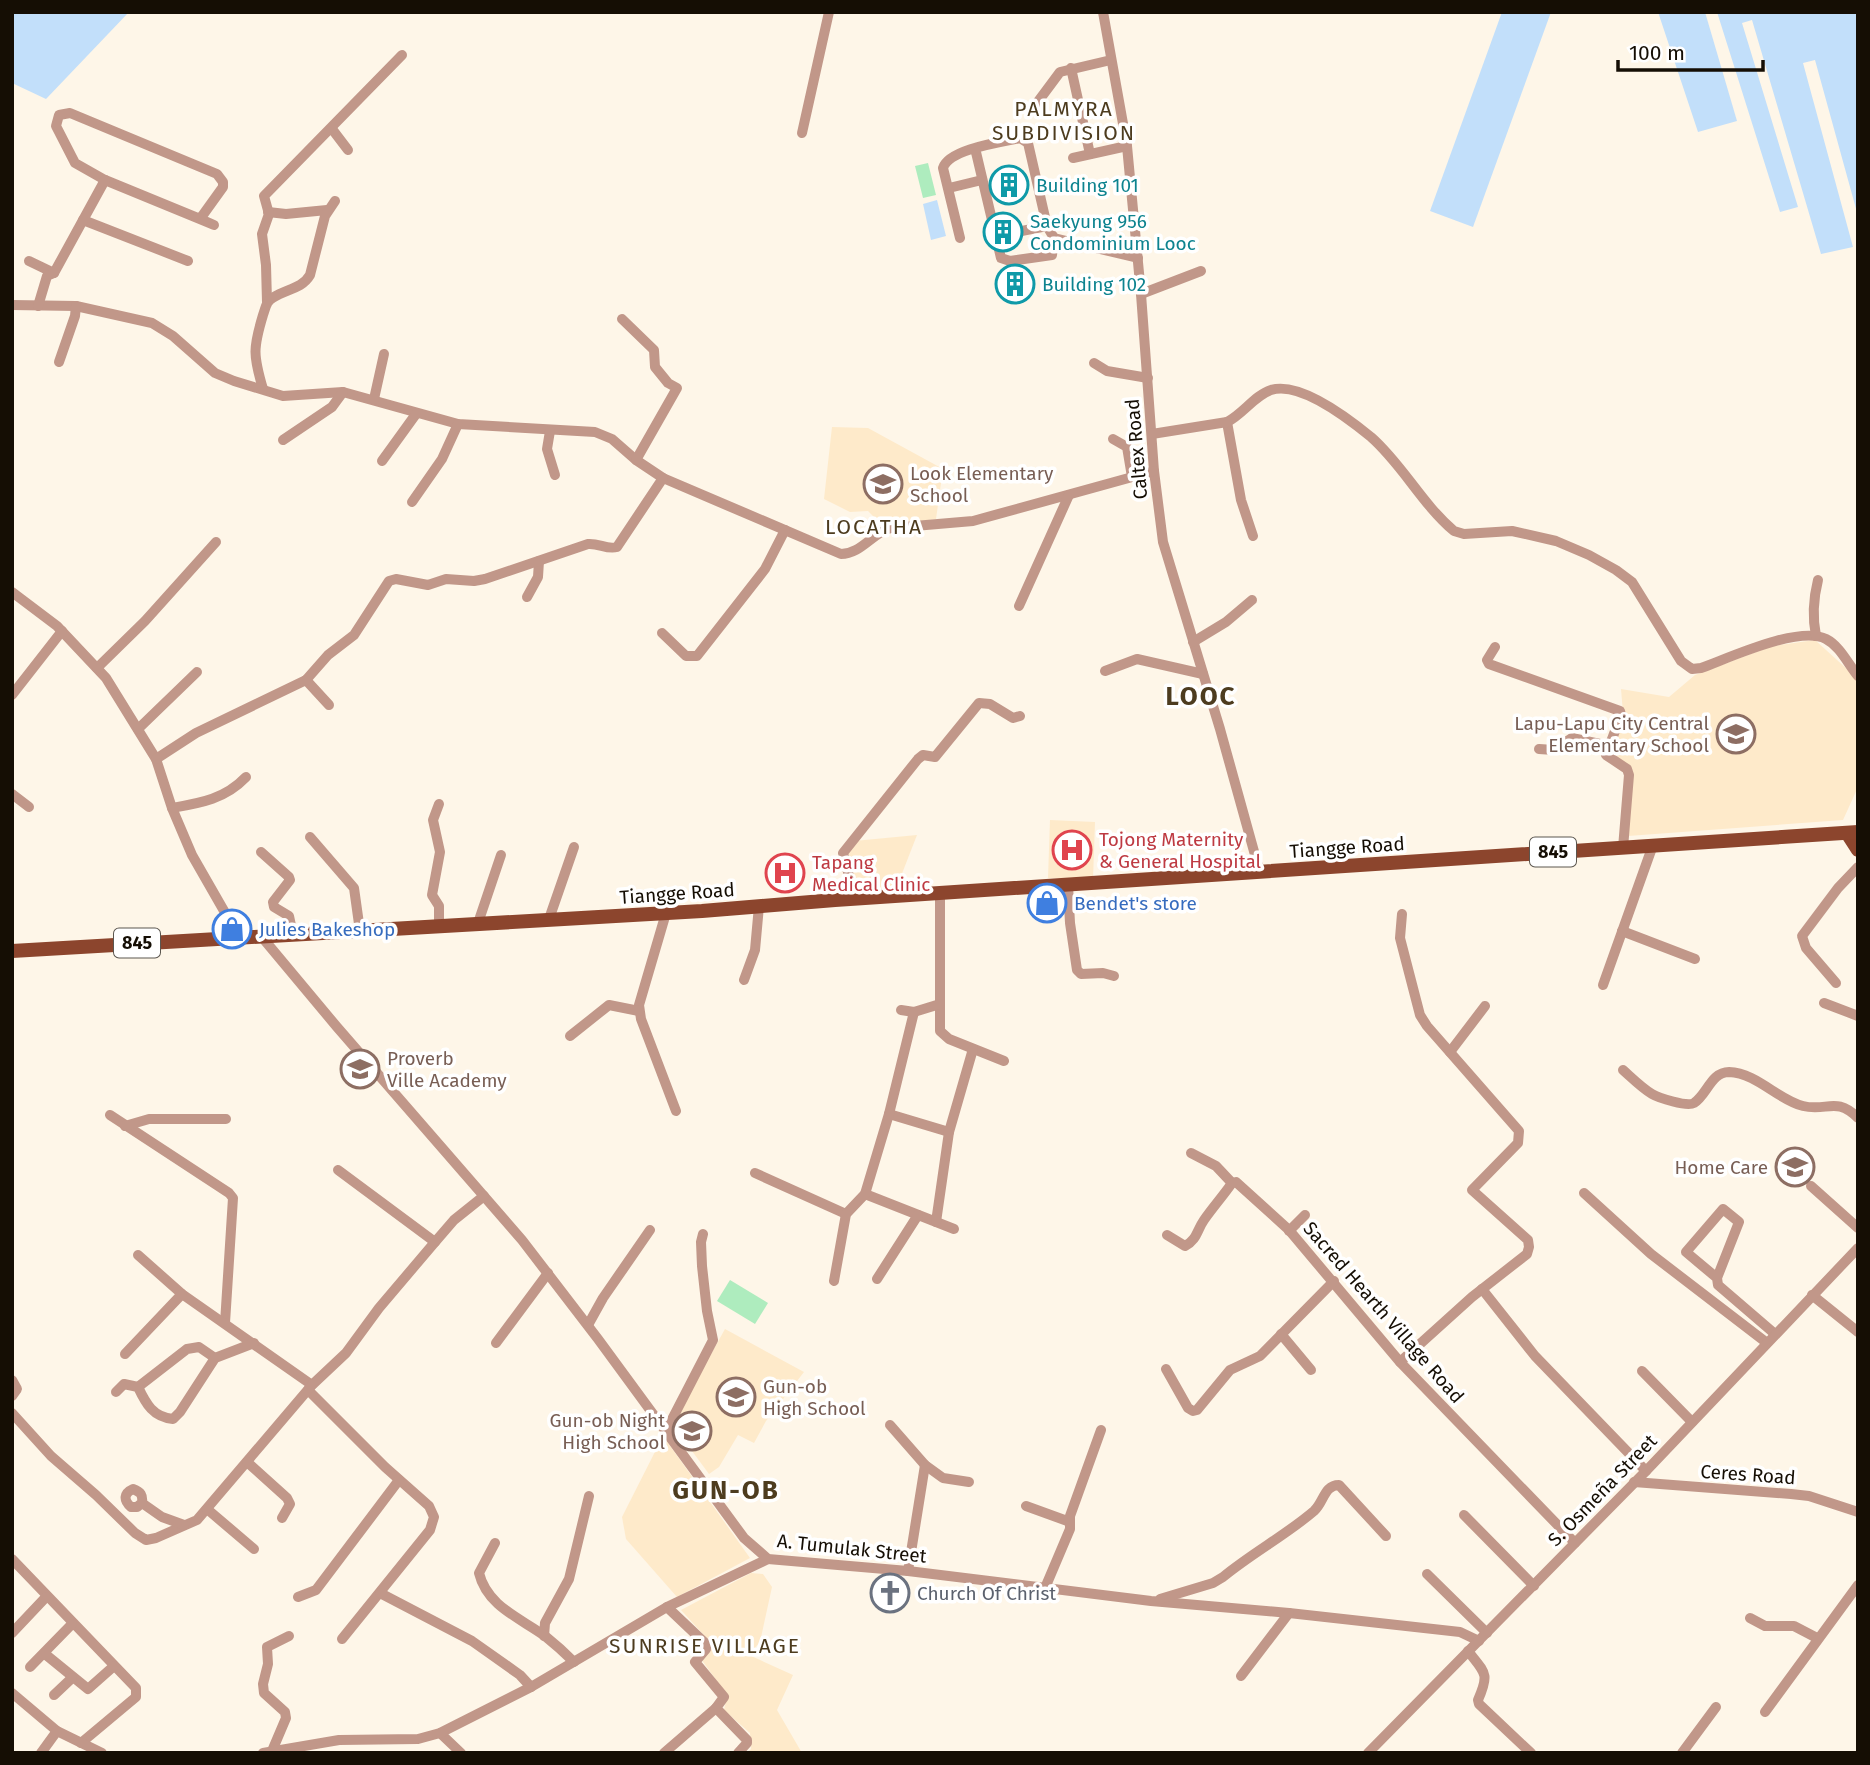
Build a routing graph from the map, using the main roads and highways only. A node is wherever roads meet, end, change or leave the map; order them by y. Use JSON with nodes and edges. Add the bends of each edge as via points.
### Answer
{"nodes":[{"id":1,"x":1852,"y":832,"type":"edge"},
{"id":2,"x":1858,"y":850,"type":"edge"},
{"id":3,"x":12,"y":951,"type":"edge"}],
"edges":[{"from":1,"to":2,"type":"main road","number":"845"},
{"from":1,"to":3,"type":"main road","name":"Tiangge Road","number":"845","via":[[666,913]]}]}
